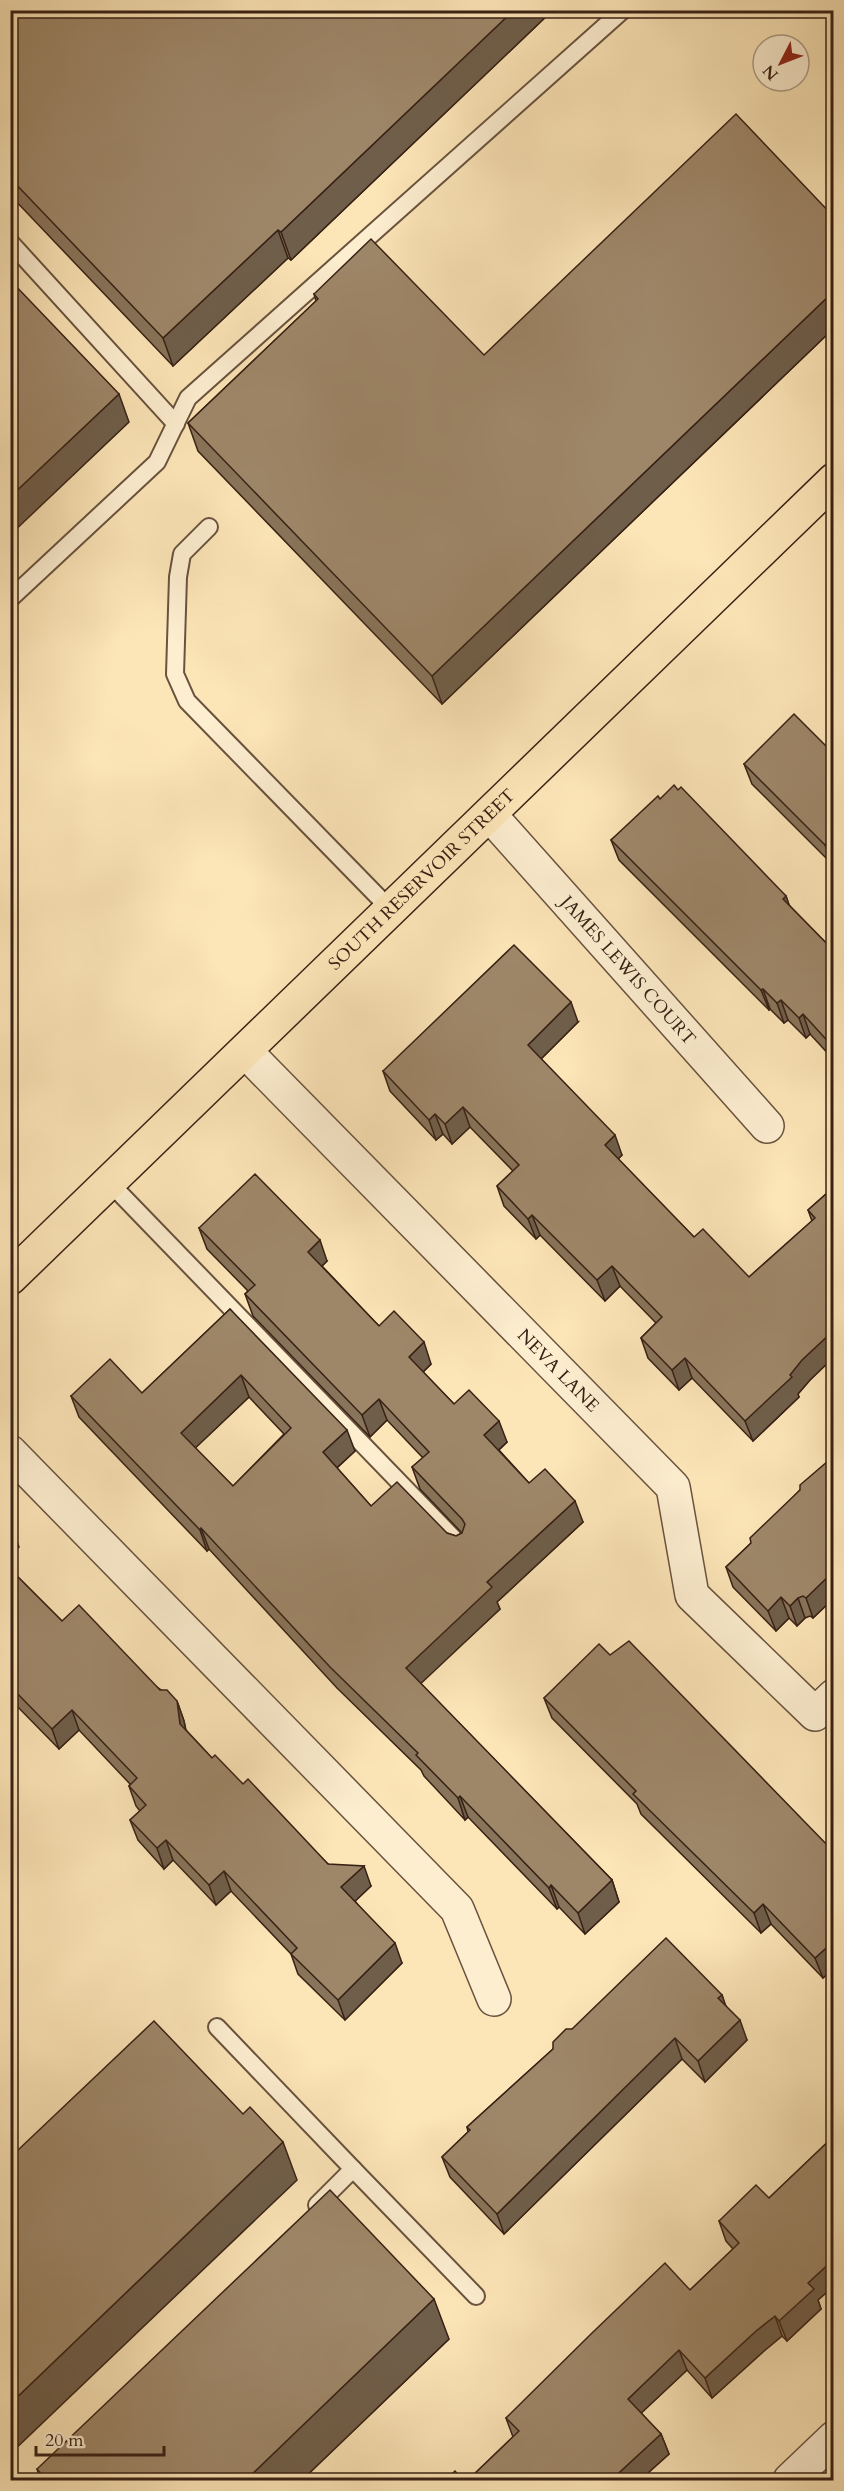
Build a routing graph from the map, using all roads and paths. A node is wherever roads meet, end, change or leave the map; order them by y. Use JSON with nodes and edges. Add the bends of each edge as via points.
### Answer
{"nodes":[{"id":1,"x":623,"y":10,"type":"edge"},
{"id":2,"x":10,"y":242,"type":"edge"},
{"id":3,"x":176,"y":423,"type":"junction"},
{"id":4,"x":834,"y":480,"type":"edge"},
{"id":5,"x":209,"y":527,"type":"dead end"},
{"id":6,"x":10,"y":599,"type":"edge"},
{"id":7,"x":490,"y":814,"type":"junction"},
{"id":8,"x":391,"y":909,"type":"junction"},
{"id":9,"x":246,"y":1052,"type":"junction"},
{"id":10,"x":767,"y":1126,"type":"dead end"},
{"id":11,"x":110,"y":1183,"type":"junction"},
{"id":12,"x":10,"y":1278,"type":"edge"},
{"id":13,"x":10,"y":1452,"type":"edge"},
{"id":14,"x":462,"y":1547,"type":"edge"},
{"id":15,"x":824,"y":1705,"type":"edge"},
{"id":16,"x":494,"y":1999,"type":"dead end"},
{"id":17,"x":217,"y":2027,"type":"dead end"},
{"id":18,"x":353,"y":2169,"type":"junction"},
{"id":19,"x":302,"y":2220,"type":"edge"},
{"id":20,"x":476,"y":2296,"type":"dead end"},
{"id":21,"x":834,"y":2438,"type":"edge"},
{"id":22,"x":790,"y":2481,"type":"edge"}],
"edges":[{"from":1,"to":3,"type":"lane","via":[[188,398]]},
{"from":2,"to":3,"type":"lane"},
{"from":3,"to":6,"type":"lane","via":[[157,462]]},
{"from":4,"to":7,"type":"main road","name":"SOUTH RESERVOIR STREET"},
{"from":5,"to":8,"type":"lane","via":[[182,554],[178,577],[175,674],[187,701]]},
{"from":7,"to":8,"type":"main road","name":"SOUTH RESERVOIR STREET"},
{"from":7,"to":10,"type":"street","name":"JAMES LEWIS COURT"},
{"from":8,"to":9,"type":"main road","name":"SOUTH RESERVOIR STREET"},
{"from":9,"to":11,"type":"main road","name":"SOUTH RESERVOIR STREET"},
{"from":9,"to":15,"type":"street","name":"NEVA LANE","via":[[673,1487],[692,1595]]},
{"from":11,"to":12,"type":"main road","name":"SOUTH RESERVOIR STREET"},
{"from":11,"to":14,"type":"lane"},
{"from":13,"to":16,"type":"street","via":[[457,1909]]},
{"from":17,"to":18,"type":"lane"},
{"from":18,"to":19,"type":"lane"},
{"from":18,"to":20,"type":"lane"},
{"from":21,"to":22,"type":"street"}]}
